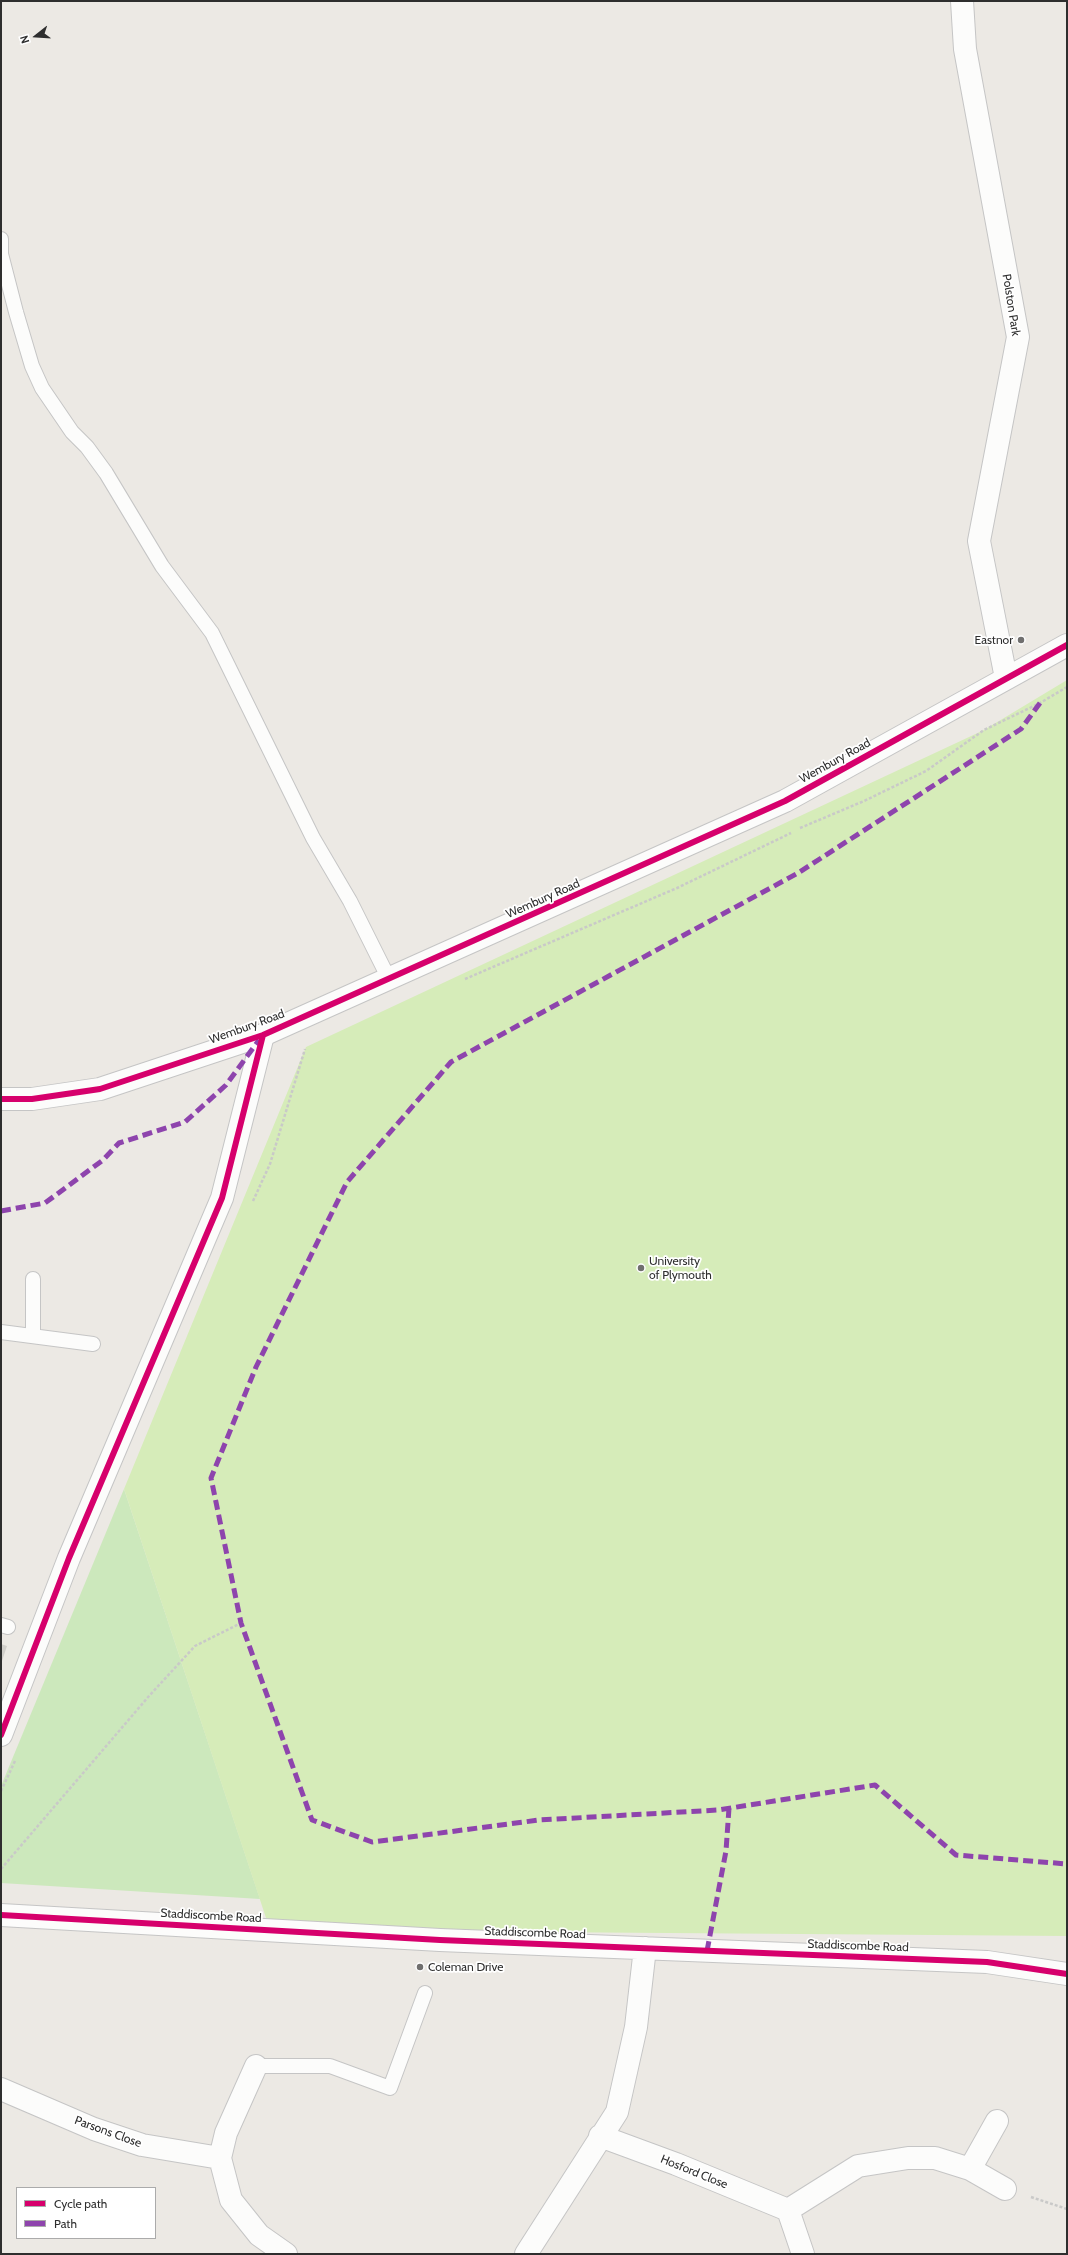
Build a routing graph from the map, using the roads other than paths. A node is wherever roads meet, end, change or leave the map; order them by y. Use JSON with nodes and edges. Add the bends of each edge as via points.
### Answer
{"nodes":[{"id":1,"x":962,"y":1,"type":"edge"},
{"id":2,"x":1,"y":239,"type":"edge"},
{"id":3,"x":1067,"y":645,"type":"edge"},
{"id":4,"x":1006,"y":678,"type":"junction"},
{"id":5,"x":389,"y":979,"type":"junction"},
{"id":6,"x":263,"y":1035,"type":"junction"},
{"id":7,"x":1,"y":1099,"type":"edge"},
{"id":8,"x":33,"y":1279,"type":"dead end"},
{"id":9,"x":1,"y":1332,"type":"edge"},
{"id":10,"x":33,"y":1336,"type":"junction"},
{"id":11,"x":93,"y":1344,"type":"dead end"},
{"id":12,"x":1,"y":1735,"type":"edge"},
{"id":13,"x":1,"y":1915,"type":"edge"},
{"id":14,"x":645,"y":1948,"type":"junction"},
{"id":15,"x":1067,"y":1974,"type":"edge"},
{"id":16,"x":425,"y":1993,"type":"dead end"},
{"id":17,"x":256,"y":2066,"type":"joint"},
{"id":18,"x":1,"y":2089,"type":"edge"},
{"id":19,"x":997,"y":2121,"type":"dead end"},
{"id":20,"x":600,"y":2136,"type":"junction"},
{"id":21,"x":220,"y":2158,"type":"junction"},
{"id":22,"x":970,"y":2169,"type":"junction"},
{"id":23,"x":1005,"y":2189,"type":"road end"},
{"id":24,"x":788,"y":2210,"type":"junction"},
{"id":25,"x":286,"y":2254,"type":"edge"},
{"id":26,"x":526,"y":2254,"type":"edge"},
{"id":27,"x":803,"y":2254,"type":"edge"}],
"edges":[{"from":1,"to":4,"type":"street","name":"Polston Park","via":[[965,49],[1018,337],[979,540]]},
{"from":2,"to":5,"type":"lane","via":[[1,254],[16,312],[32,366],[42,388],[72,432],[106,473],[162,566],[212,633],[313,838],[350,901]]},
{"from":3,"to":4,"type":"street","name":"Wembury Road"},
{"from":4,"to":5,"type":"street","name":"Wembury Road","via":[[785,801]]},
{"from":5,"to":6,"type":"street","name":"Wembury Road"},
{"from":6,"to":7,"type":"street","name":"Wembury Road","via":[[100,1089],[32,1099]]},
{"from":6,"to":12,"type":"street","via":[[222,1198],[69,1558]]},
{"from":8,"to":10,"type":"lane"},
{"from":9,"to":10,"type":"lane"},
{"from":10,"to":11,"type":"lane"},
{"from":13,"to":14,"type":"street","name":"Staddiscombe Road","via":[[440,1940]]},
{"from":14,"to":15,"type":"street","name":"Staddiscombe Road","via":[[987,1962]]},
{"from":14,"to":20,"type":"street","via":[[636,2027],[617,2112]]},
{"from":16,"to":17,"type":"lane","via":[[390,2088],[330,2066]]},
{"from":17,"to":21,"type":"street","via":[[226,2133]]},
{"from":18,"to":21,"type":"street","name":"Parsons Close","via":[[94,2129],[142,2145]]},
{"from":19,"to":22,"type":"street"},
{"from":20,"to":24,"type":"street","name":"Hosford Close"},
{"from":20,"to":26,"type":"street"},
{"from":21,"to":25,"type":"street","via":[[232,2200],[259,2235]]},
{"from":22,"to":23,"type":"street"},
{"from":22,"to":24,"type":"street","via":[[935,2158],[908,2158],[858,2166]]},
{"from":24,"to":27,"type":"street"}]}
